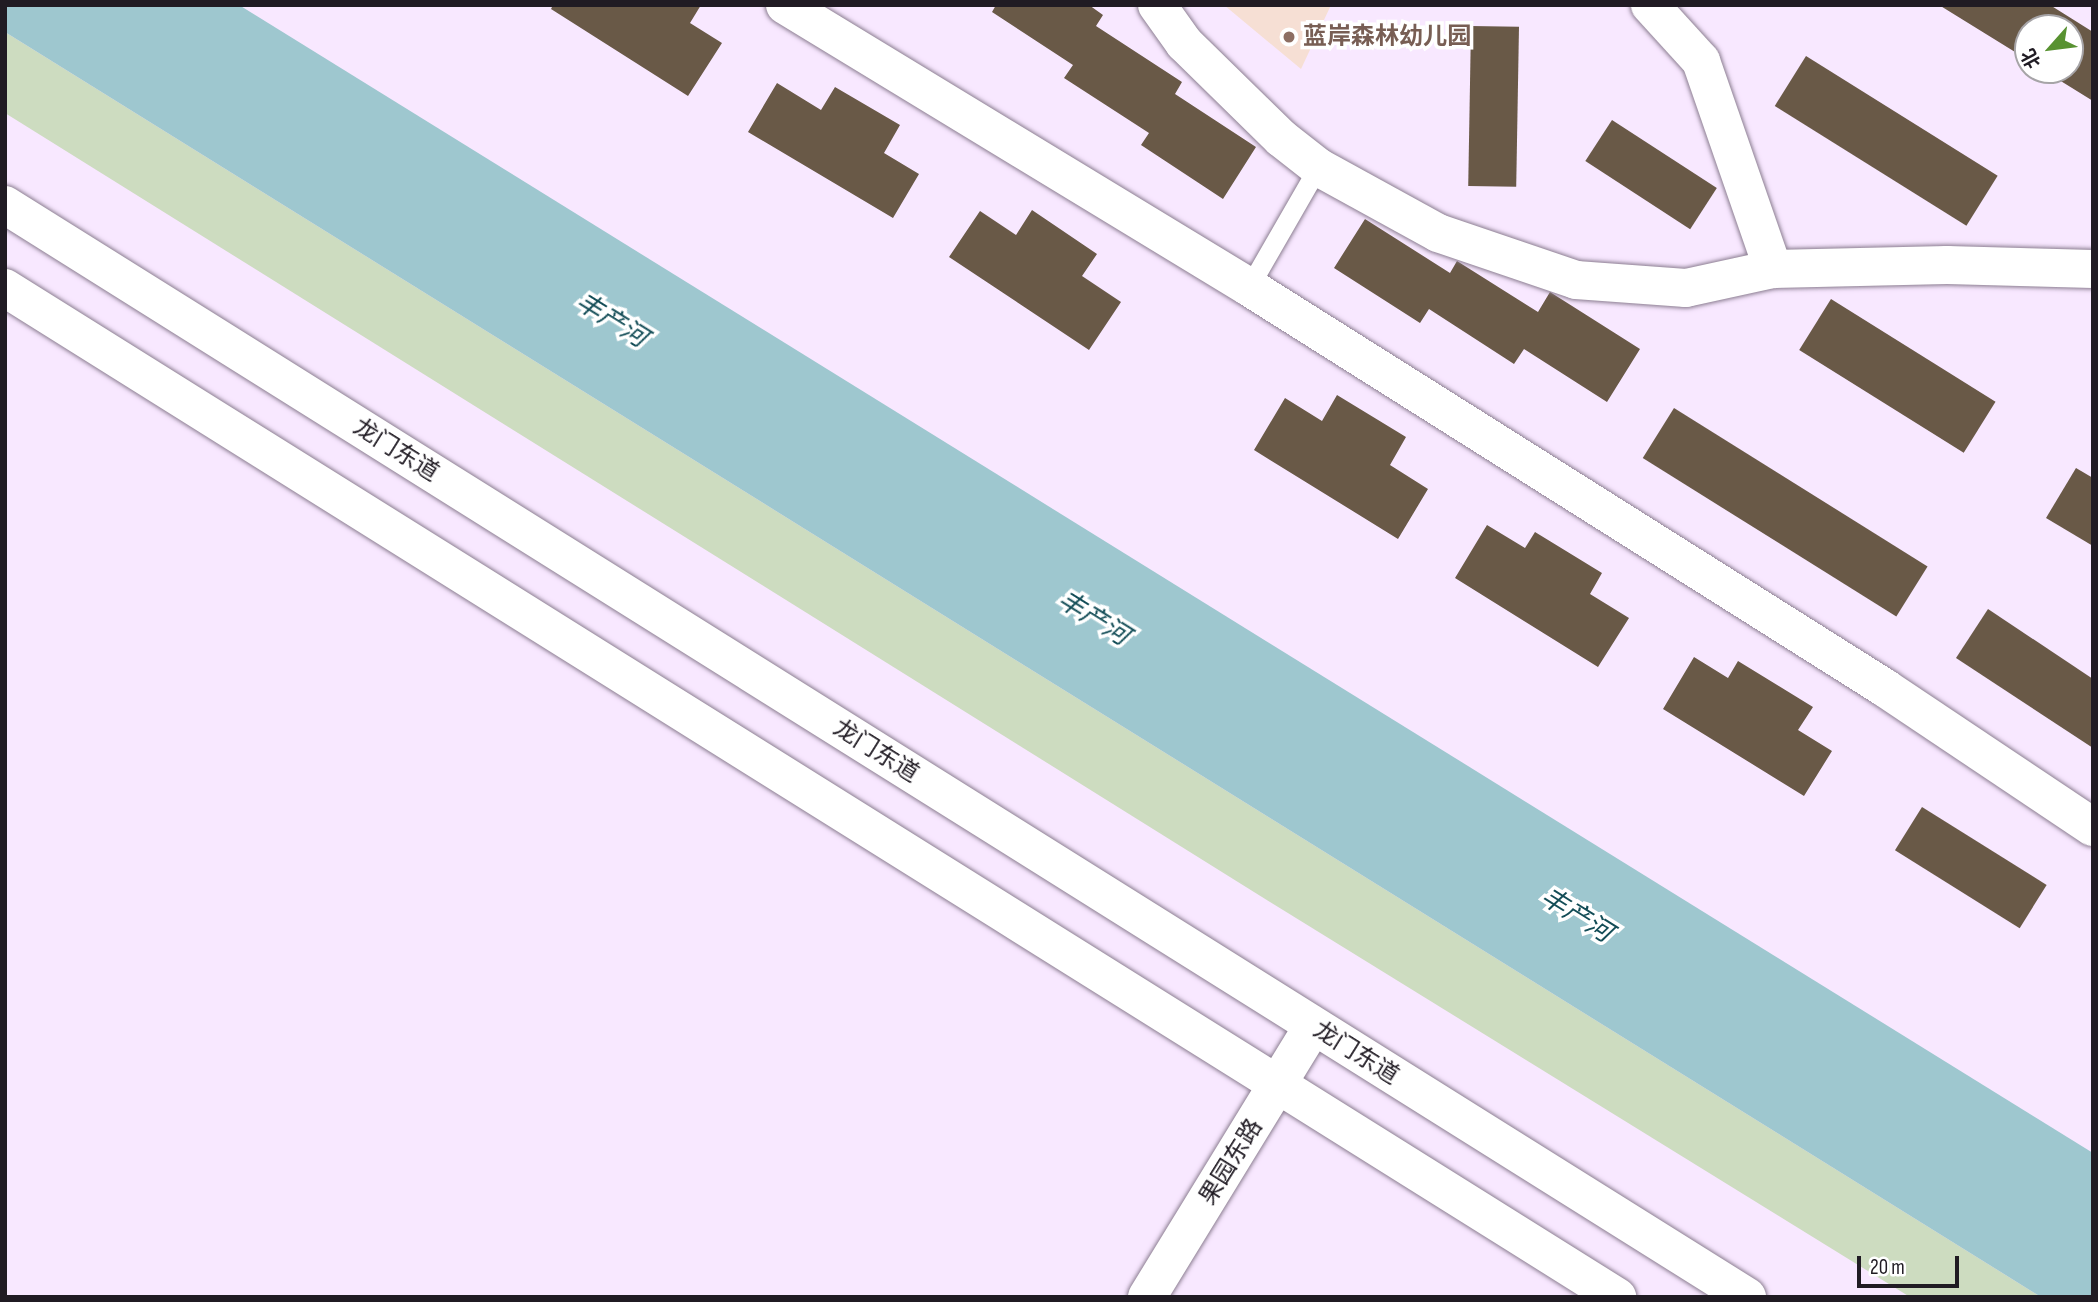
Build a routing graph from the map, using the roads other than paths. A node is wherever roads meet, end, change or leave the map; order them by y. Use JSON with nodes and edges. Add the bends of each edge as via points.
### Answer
{"nodes":[{"id":1,"x":785,"y":5,"type":"edge"},
{"id":2,"x":1157,"y":5,"type":"edge"},
{"id":3,"x":1650,"y":5,"type":"edge"},
{"id":4,"x":1318,"y":167,"type":"junction"},
{"id":5,"x":5,"y":205,"type":"edge"},
{"id":6,"x":1773,"y":269,"type":"junction"},
{"id":7,"x":2093,"y":269,"type":"edge"},
{"id":8,"x":1249,"y":287,"type":"junction"},
{"id":9,"x":5,"y":288,"type":"edge"},
{"id":10,"x":2093,"y":827,"type":"edge"},
{"id":11,"x":1322,"y":1031,"type":"junction"},
{"id":12,"x":1286,"y":1090,"type":"junction"},
{"id":13,"x":1147,"y":1297,"type":"edge"},
{"id":14,"x":1169,"y":1297,"type":"edge"},
{"id":15,"x":1617,"y":1297,"type":"edge"},
{"id":16,"x":1747,"y":1297,"type":"edge"}],
"edges":[{"from":1,"to":8,"type":"main road"},
{"from":2,"to":4,"type":"main road","via":[[1184,43],[1280,138]]},
{"from":3,"to":6,"type":"main road","via":[[1701,61]]},
{"from":4,"to":6,"type":"main road","via":[[1438,233],[1576,280],[1686,288]]},
{"from":4,"to":8,"type":"lane"},
{"from":5,"to":11,"type":"main road","name":"龙门东道"},
{"from":6,"to":7,"type":"main road","via":[[1947,265]]},
{"from":8,"to":10,"type":"main road","via":[[1873,681]]},
{"from":9,"to":12,"type":"main road"},
{"from":11,"to":12,"type":"main road","name":"果园东路"},
{"from":11,"to":16,"type":"main road","name":"龙门东道"},
{"from":12,"to":13,"type":"main road","name":"果园东路"},
{"from":12,"to":14,"type":"main road","name":"果园东路"},
{"from":12,"to":15,"type":"main road"}]}
